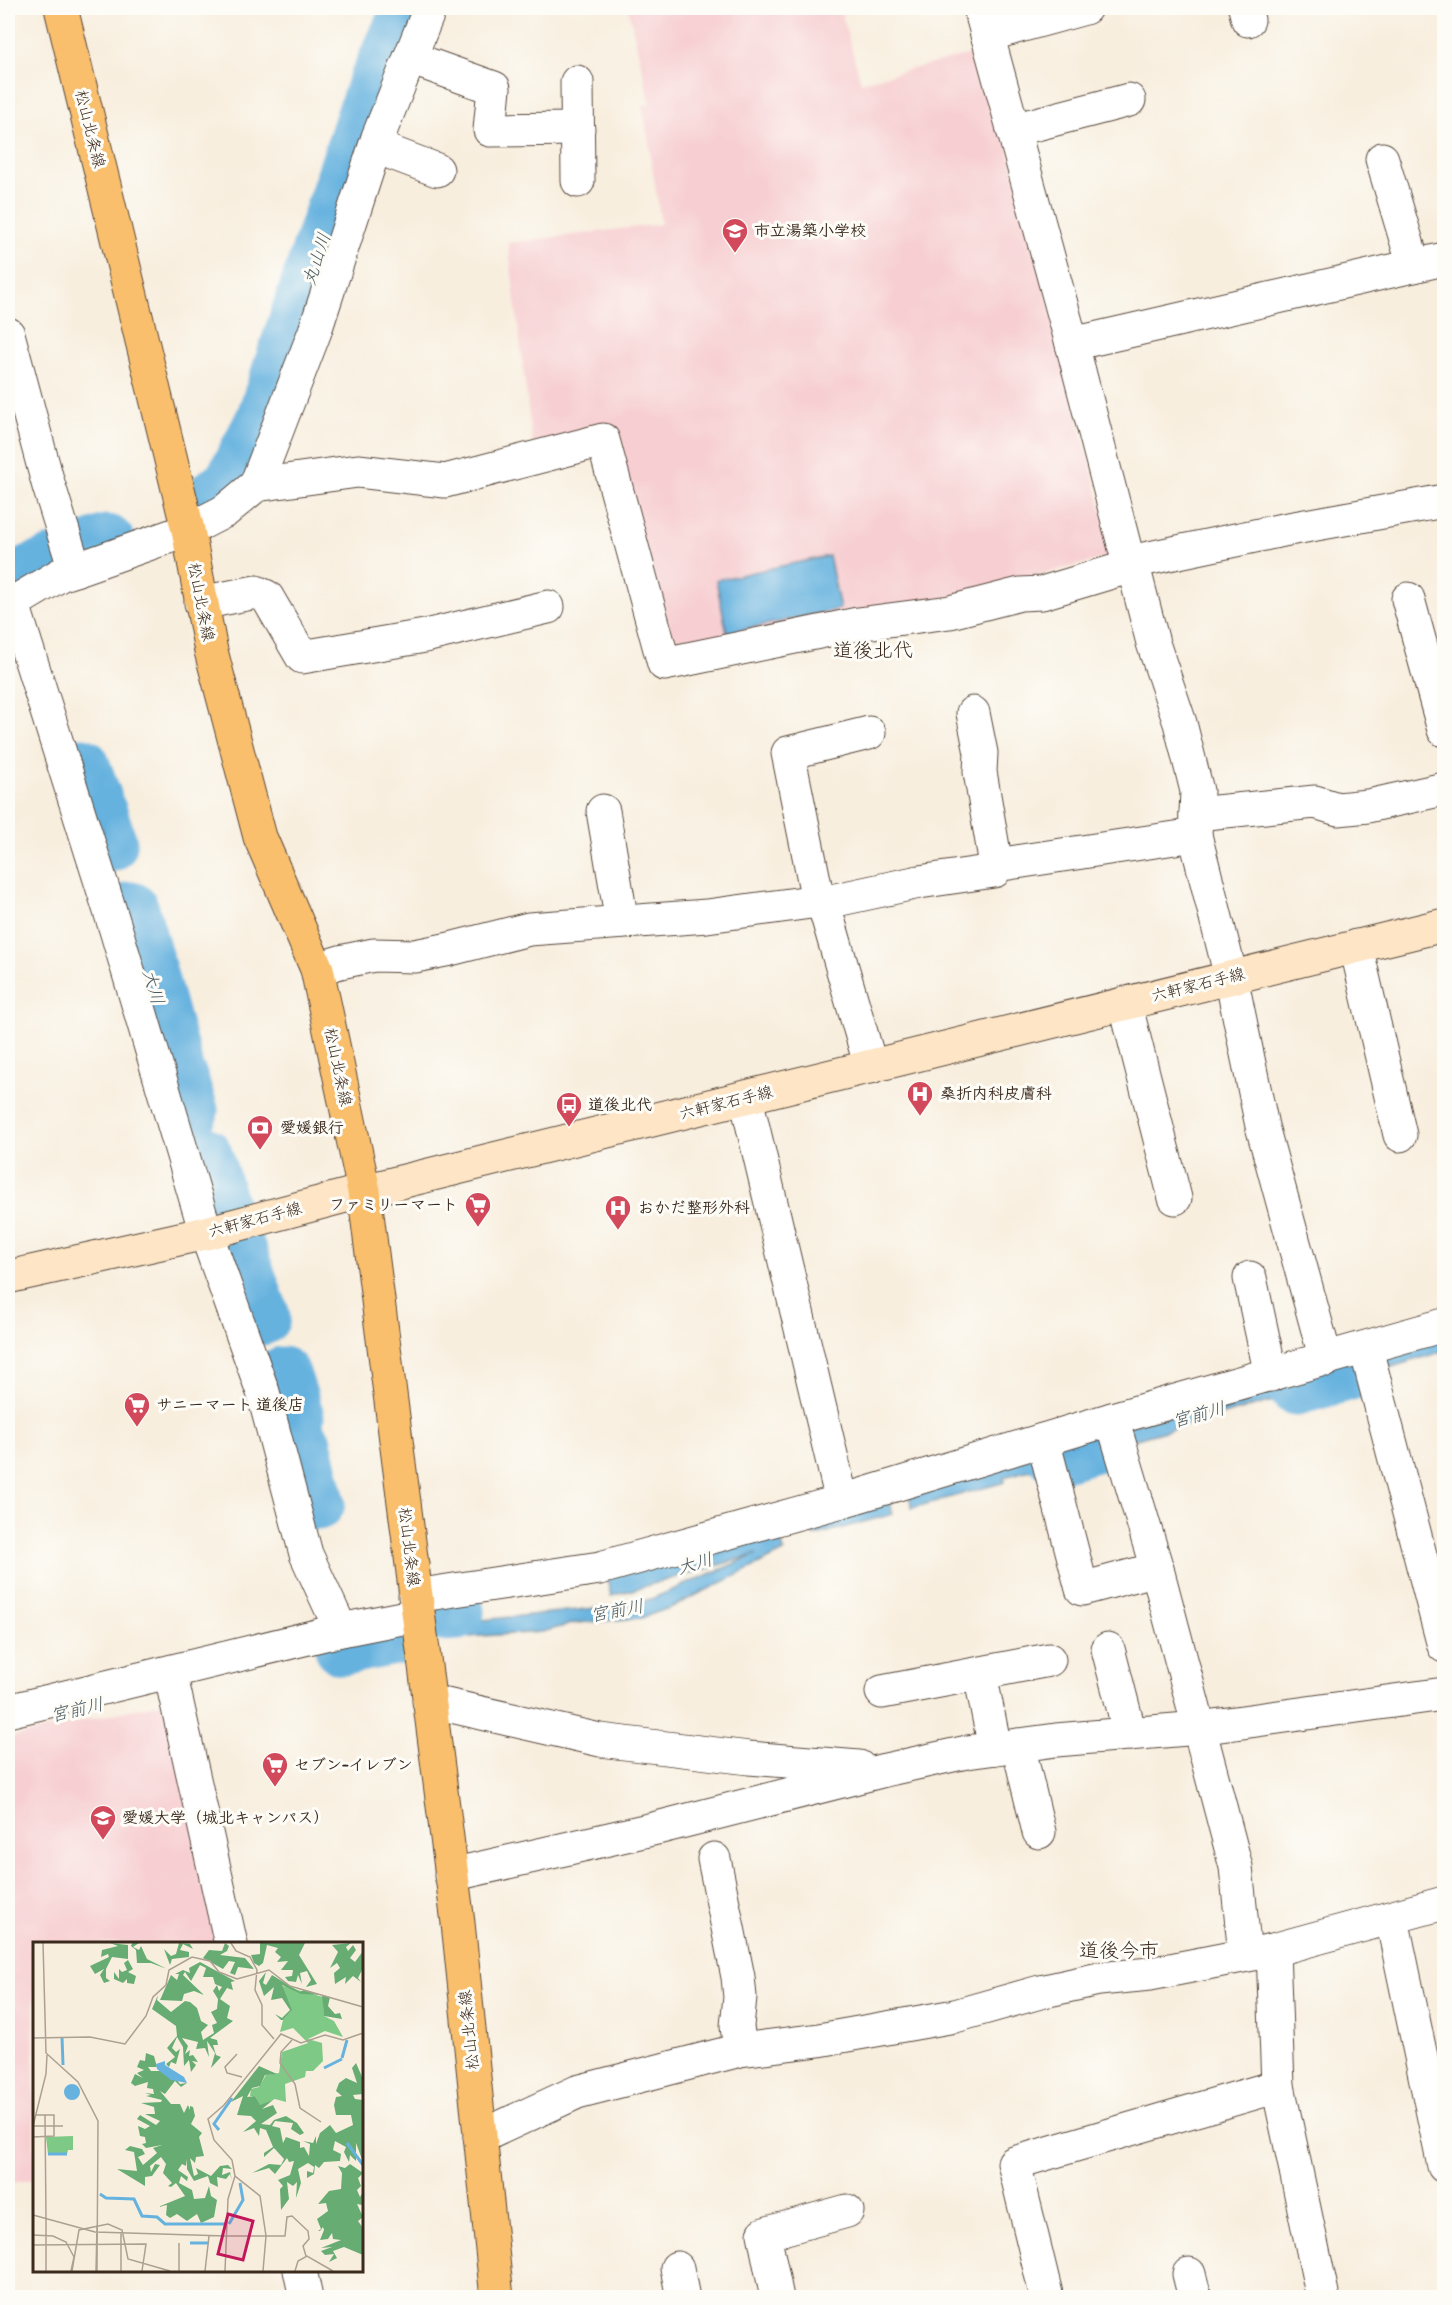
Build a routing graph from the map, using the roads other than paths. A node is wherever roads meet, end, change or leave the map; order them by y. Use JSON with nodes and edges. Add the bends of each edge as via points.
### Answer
{"nodes":[{"id":1,"x":61,"y":8,"type":"edge"},
{"id":2,"x":430,"y":8,"type":"edge"},
{"id":3,"x":1085,"y":8,"type":"edge"},
{"id":4,"x":983,"y":21,"type":"edge"},
{"id":5,"x":410,"y":58,"type":"junction"},
{"id":6,"x":577,"y":82,"type":"dead end"},
{"id":7,"x":1129,"y":100,"type":"dead end"},
{"id":8,"x":578,"y":129,"type":"junction"},
{"id":9,"x":1013,"y":130,"type":"junction"},
{"id":10,"x":375,"y":147,"type":"junction"},
{"id":11,"x":1382,"y":159,"type":"dead end"},
{"id":12,"x":437,"y":170,"type":"dead end"},
{"id":13,"x":578,"y":181,"type":"dead end"},
{"id":14,"x":1429,"y":262,"type":"edge"},
{"id":15,"x":8,"y":334,"type":"edge"},
{"id":16,"x":1072,"y":344,"type":"junction"},
{"id":17,"x":256,"y":485,"type":"junction"},
{"id":18,"x":1444,"y":501,"type":"edge"},
{"id":19,"x":188,"y":530,"type":"junction"},
{"id":20,"x":72,"y":561,"type":"junction"},
{"id":21,"x":1131,"y":565,"type":"junction"},
{"id":22,"x":1408,"y":600,"type":"dead end"},
{"id":23,"x":201,"y":603,"type":"junction"},
{"id":24,"x":10,"y":605,"type":"edge"},
{"id":25,"x":548,"y":608,"type":"dead end"},
{"id":26,"x":973,"y":713,"type":"dead end"},
{"id":27,"x":1444,"y":730,"type":"edge"},
{"id":28,"x":869,"y":733,"type":"dead end"},
{"id":29,"x":1444,"y":789,"type":"edge"},
{"id":30,"x":603,"y":811,"type":"dead end"},
{"id":31,"x":1195,"y":825,"type":"junction"},
{"id":32,"x":996,"y":865,"type":"junction"},
{"id":33,"x":822,"y":903,"type":"junction"},
{"id":34,"x":622,"y":922,"type":"junction"},
{"id":35,"x":1444,"y":925,"type":"edge"},
{"id":36,"x":1356,"y":946,"type":"junction"},
{"id":37,"x":317,"y":969,"type":"junction"},
{"id":38,"x":1231,"y":977,"type":"junction"},
{"id":39,"x":1125,"y":1003,"type":"junction"},
{"id":40,"x":870,"y":1067,"type":"junction"},
{"id":41,"x":746,"y":1098,"type":"junction"},
{"id":42,"x":1400,"y":1135,"type":"dead end"},
{"id":43,"x":364,"y":1191,"type":"junction"},
{"id":44,"x":1175,"y":1198,"type":"dead end"},
{"id":45,"x":206,"y":1233,"type":"junction"},
{"id":46,"x":8,"y":1277,"type":"edge"},
{"id":47,"x":1250,"y":1278,"type":"dead end"},
{"id":48,"x":1444,"y":1325,"type":"edge"},
{"id":49,"x":1366,"y":1349,"type":"junction"},
{"id":50,"x":1326,"y":1360,"type":"junction"},
{"id":51,"x":1271,"y":1375,"type":"junction"},
{"id":52,"x":1112,"y":1419,"type":"junction"},
{"id":53,"x":1043,"y":1440,"type":"junction"},
{"id":54,"x":842,"y":1501,"type":"junction"},
{"id":55,"x":1157,"y":1569,"type":"junction"},
{"id":56,"x":416,"y":1606,"type":"junction"},
{"id":57,"x":1442,"y":1626,"type":"edge"},
{"id":58,"x":341,"y":1630,"type":"junction"},
{"id":59,"x":1108,"y":1649,"type":"dead end"},
{"id":60,"x":1049,"y":1660,"type":"dead end"},
{"id":61,"x":170,"y":1671,"type":"junction"},
{"id":62,"x":980,"y":1674,"type":"junction"},
{"id":63,"x":882,"y":1692,"type":"dead end"},
{"id":64,"x":1444,"y":1694,"type":"edge"},
{"id":65,"x":429,"y":1701,"type":"junction"},
{"id":66,"x":8,"y":1710,"type":"edge"},
{"id":67,"x":1199,"y":1728,"type":"junction"},
{"id":68,"x":1130,"y":1734,"type":"junction"},
{"id":69,"x":1007,"y":1747,"type":"junction"},
{"id":70,"x":885,"y":1770,"type":"junction"},
{"id":71,"x":1039,"y":1832,"type":"dead end"},
{"id":72,"x":714,"y":1859,"type":"dead end"},
{"id":73,"x":451,"y":1875,"type":"junction"},
{"id":74,"x":1444,"y":1903,"type":"edge"},
{"id":75,"x":1392,"y":1919,"type":"junction"},
{"id":76,"x":231,"y":1942,"type":"edge"},
{"id":77,"x":1259,"y":1953,"type":"junction"},
{"id":78,"x":740,"y":2050,"type":"junction"},
{"id":79,"x":1278,"y":2086,"type":"junction"},
{"id":80,"x":480,"y":2137,"type":"junction"},
{"id":81,"x":1444,"y":2166,"type":"edge"},
{"id":82,"x":847,"y":2211,"type":"dead end"},
{"id":83,"x":300,"y":2272,"type":"edge"},
{"id":84,"x":306,"y":2298,"type":"edge"},
{"id":85,"x":497,"y":2298,"type":"edge"},
{"id":86,"x":777,"y":2298,"type":"edge"},
{"id":87,"x":1047,"y":2298,"type":"edge"},
{"id":88,"x":1323,"y":2298,"type":"edge"}],
"edges":[{"from":1,"to":19,"type":"main road","name":"松山北条線"},
{"from":2,"to":5,"type":"street"},
{"from":3,"to":4,"type":"street"},
{"from":4,"to":9,"type":"street"},
{"from":5,"to":8,"type":"street","via":[[494,88],[490,130]]},
{"from":5,"to":10,"type":"street"},
{"from":6,"to":8,"type":"street"},
{"from":7,"to":9,"type":"street"},
{"from":8,"to":13,"type":"street"},
{"from":9,"to":16,"type":"street"},
{"from":10,"to":12,"type":"street"},
{"from":10,"to":17,"type":"street","via":[[315,331]]},
{"from":11,"to":14,"type":"street"},
{"from":14,"to":16,"type":"street"},
{"from":15,"to":20,"type":"street"},
{"from":16,"to":21,"type":"street"},
{"from":17,"to":19,"type":"street","via":[[225,511]]},
{"from":17,"to":21,"type":"street","via":[[358,471],[445,481],[603,440],[664,664],[858,624],[950,612],[1042,592]]},
{"from":18,"to":21,"type":"street","via":[[1272,532]]},
{"from":19,"to":20,"type":"street"},
{"from":19,"to":23,"type":"main road","name":"松山北条線"},
{"from":20,"to":24,"type":"street","via":[[60,575]]},
{"from":21,"to":31,"type":"street","via":[[1197,791]]},
{"from":22,"to":27,"type":"street"},
{"from":23,"to":25,"type":"street","via":[[256,592],[267,597],[302,657],[425,636]]},
{"from":23,"to":37,"type":"main road","name":"松山北条線","via":[[260,837]]},
{"from":24,"to":45,"type":"street","via":[[116,930]]},
{"from":26,"to":32,"type":"street"},
{"from":28,"to":33,"type":"street","via":[[788,753],[817,895]]},
{"from":29,"to":31,"type":"street","via":[[1368,806],[1338,809],[1315,802]]},
{"from":30,"to":34,"type":"street"},
{"from":31,"to":32,"type":"street"},
{"from":31,"to":38,"type":"street"},
{"from":32,"to":33,"type":"street","via":[[994,871]]},
{"from":33,"to":34,"type":"street"},
{"from":33,"to":40,"type":"street"},
{"from":34,"to":37,"type":"street","via":[[529,929],[415,956],[374,955]]},
{"from":35,"to":36,"type":"main road","name":"六軒家石手線"},
{"from":36,"to":38,"type":"main road","name":"六軒家石手線"},
{"from":36,"to":42,"type":"street"},
{"from":37,"to":43,"type":"main road","name":"松山北条線"},
{"from":38,"to":39,"type":"main road","name":"六軒家石手線"},
{"from":38,"to":50,"type":"street","via":[[1262,1126]]},
{"from":39,"to":40,"type":"main road","name":"六軒家石手線"},
{"from":39,"to":44,"type":"street"},
{"from":40,"to":41,"type":"main road","name":"六軒家石手線"},
{"from":41,"to":43,"type":"main road","name":"六軒家石手線"},
{"from":41,"to":54,"type":"street"},
{"from":43,"to":45,"type":"main road","name":"六軒家石手線"},
{"from":43,"to":56,"type":"main road","name":"松山北条線"},
{"from":45,"to":46,"type":"main road","name":"六軒家石手線"},
{"from":45,"to":58,"type":"street","via":[[263,1392],[306,1554]]},
{"from":47,"to":51,"type":"street"},
{"from":48,"to":49,"type":"street"},
{"from":49,"to":50,"type":"street"},
{"from":49,"to":57,"type":"street"},
{"from":50,"to":51,"type":"street"},
{"from":51,"to":52,"type":"street"},
{"from":52,"to":53,"type":"street"},
{"from":52,"to":55,"type":"street"},
{"from":53,"to":54,"type":"street"},
{"from":53,"to":55,"type":"street","via":[[1083,1589]]},
{"from":54,"to":56,"type":"street","via":[[600,1568]]},
{"from":55,"to":67,"type":"street"},
{"from":56,"to":58,"type":"street"},
{"from":56,"to":65,"type":"main road","name":"松山北条線"},
{"from":58,"to":61,"type":"street"},
{"from":59,"to":68,"type":"street"},
{"from":60,"to":62,"type":"street"},
{"from":61,"to":66,"type":"street"},
{"from":61,"to":76,"type":"street"},
{"from":62,"to":63,"type":"street"},
{"from":62,"to":69,"type":"street"},
{"from":64,"to":67,"type":"street"},
{"from":65,"to":70,"type":"street","via":[[600,1740]]},
{"from":65,"to":73,"type":"main road","name":"松山北条線"},
{"from":67,"to":68,"type":"street"},
{"from":67,"to":77,"type":"street"},
{"from":68,"to":69,"type":"street"},
{"from":69,"to":70,"type":"street"},
{"from":69,"to":71,"type":"street"},
{"from":70,"to":73,"type":"street"},
{"from":72,"to":78,"type":"street","via":[[738,1977]]},
{"from":73,"to":80,"type":"main road","name":"松山北条線"},
{"from":74,"to":75,"type":"street"},
{"from":75,"to":77,"type":"street"},
{"from":75,"to":81,"type":"street"},
{"from":77,"to":78,"type":"street","via":[[1150,1974],[1099,1979],[955,2016]]},
{"from":77,"to":79,"type":"street"},
{"from":78,"to":80,"type":"street","via":[[577,2092]]},
{"from":79,"to":87,"type":"street","via":[[1014,2163]]},
{"from":79,"to":88,"type":"street"},
{"from":80,"to":85,"type":"main road","name":"松山北条線"},
{"from":82,"to":86,"type":"street","via":[[764,2234]]},
{"from":83,"to":84,"type":"street"}]}
